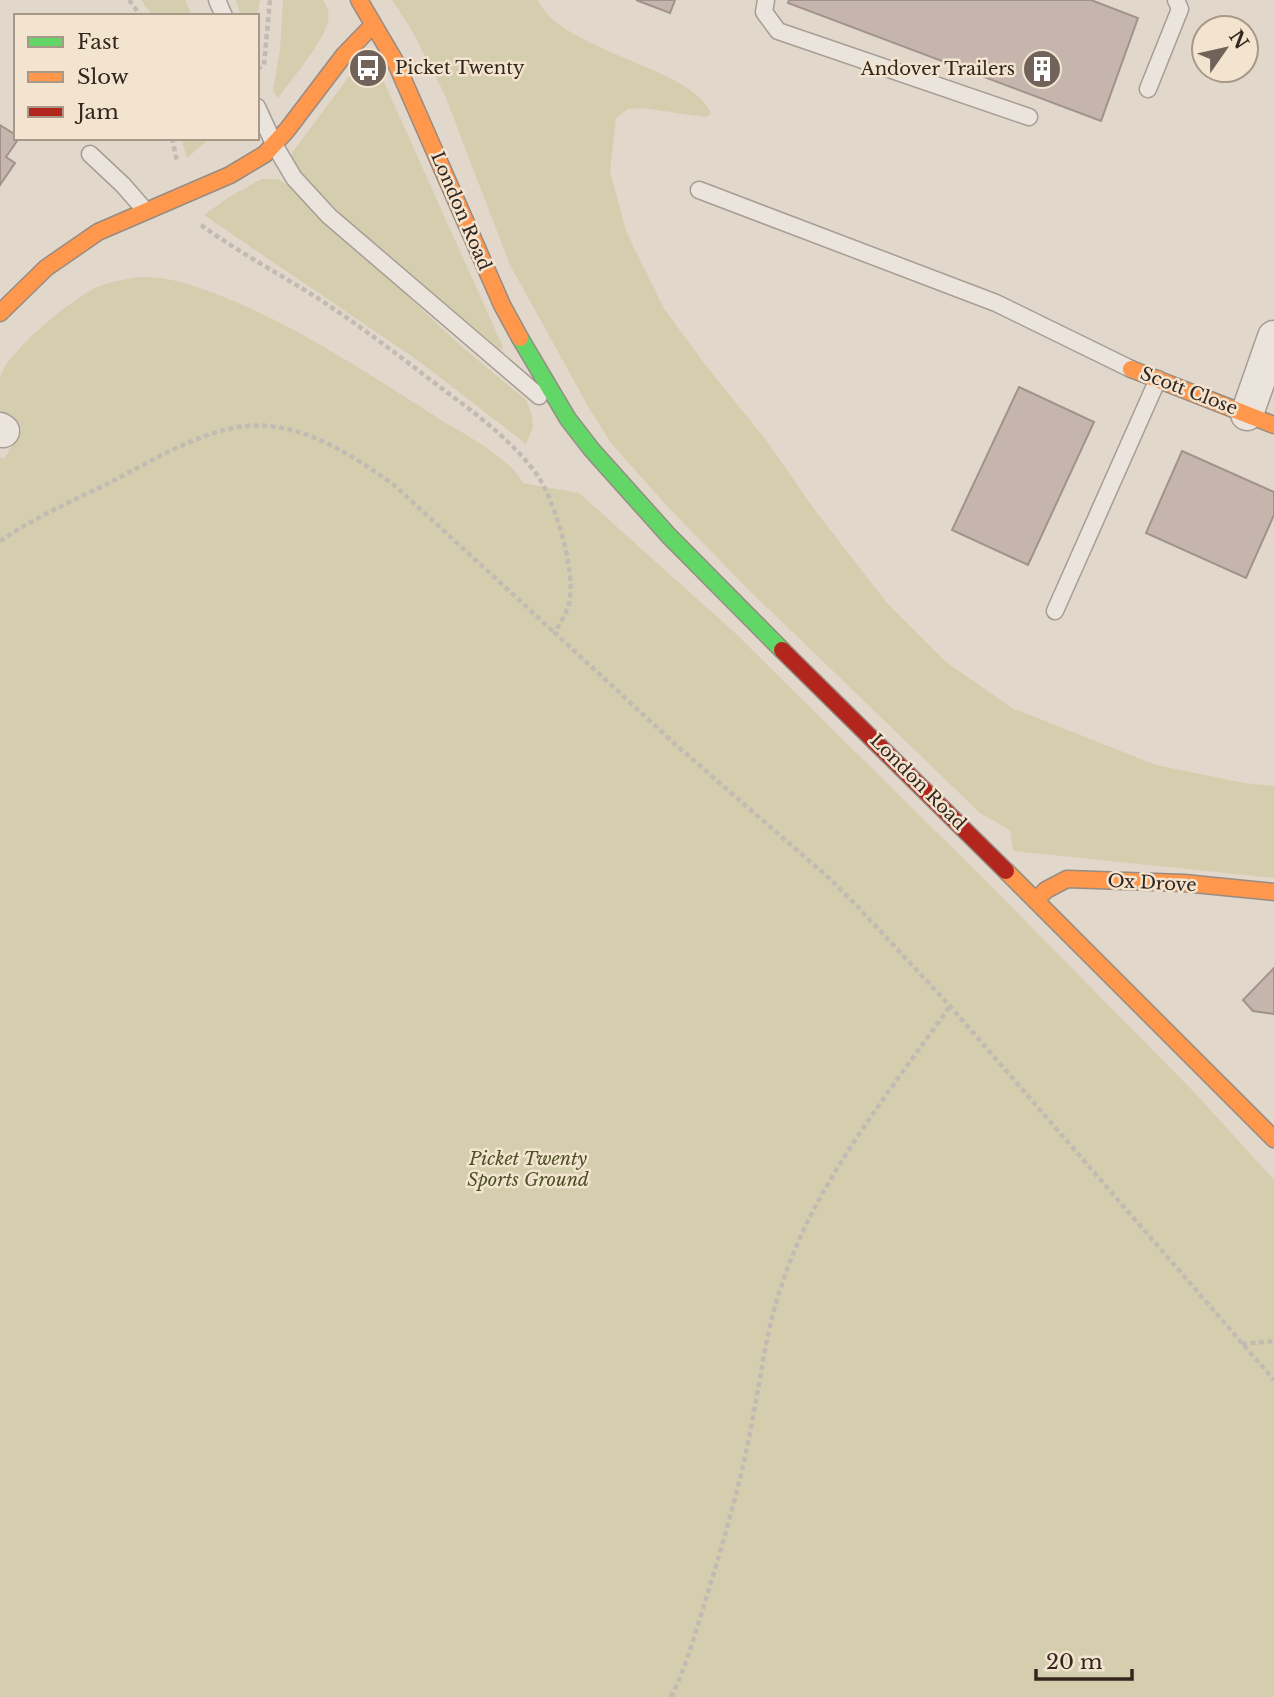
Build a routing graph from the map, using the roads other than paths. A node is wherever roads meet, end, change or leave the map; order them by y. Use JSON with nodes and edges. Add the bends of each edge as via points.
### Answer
{"nodes":[{"id":1,"x":359,"y":0,"type":"edge"},
{"id":2,"x":766,"y":0,"type":"edge"},
{"id":3,"x":1176,"y":0,"type":"edge"},
{"id":4,"x":373,"y":24,"type":"junction"},
{"id":5,"x":1148,"y":89,"type":"dead end"},
{"id":6,"x":259,"y":111,"type":"edge"},
{"id":7,"x":1029,"y":117,"type":"dead end"},
{"id":8,"x":275,"y":146,"type":"junction"},
{"id":9,"x":90,"y":154,"type":"dead end"},
{"id":10,"x":699,"y":190,"type":"dead end"},
{"id":11,"x":144,"y":209,"type":"junction"},
{"id":12,"x":0,"y":313,"type":"edge"},
{"id":13,"x":1274,"y":337,"type":"edge"},
{"id":14,"x":1131,"y":369,"type":"joint"},
{"id":15,"x":1158,"y":379,"type":"junction"},
{"id":16,"x":568,"y":419,"type":"junction"},
{"id":17,"x":1260,"y":420,"type":"edge"},
{"id":18,"x":1055,"y":611,"type":"dead end"},
{"id":19,"x":1274,"y":892,"type":"edge"},
{"id":20,"x":1036,"y":900,"type":"junction"},
{"id":21,"x":1274,"y":1139,"type":"edge"}],
"edges":[{"from":1,"to":4,"type":"main road","name":"London Road"},
{"from":2,"to":7,"type":"lane","via":[[764,12],[778,31]]},
{"from":3,"to":5,"type":"lane","via":[[1180,9]]},
{"from":4,"to":8,"type":"main road","via":[[342,56]]},
{"from":4,"to":16,"type":"main road","name":"London Road","via":[[432,141],[502,305]]},
{"from":6,"to":8,"type":"lane","name":"London Road"},
{"from":8,"to":11,"type":"main road","via":[[233,174]]},
{"from":8,"to":16,"type":"lane","name":"London Road","via":[[294,178],[330,216]]},
{"from":9,"to":11,"type":"lane"},
{"from":10,"to":14,"type":"lane","via":[[996,303]]},
{"from":11,"to":12,"type":"main road","via":[[89,236],[61,256]]},
{"from":13,"to":17,"type":"street","name":"Scott Close"},
{"from":14,"to":15,"type":"main road","name":"Scott Close"},
{"from":15,"to":17,"type":"main road","name":"Scott Close"},
{"from":15,"to":18,"type":"lane"},
{"from":16,"to":20,"type":"main road","name":"London Road","via":[[687,554]]},
{"from":19,"to":20,"type":"main road","name":"Ox Drove","via":[[1067,879]]},
{"from":20,"to":21,"type":"main road","name":"London Road"}]}
